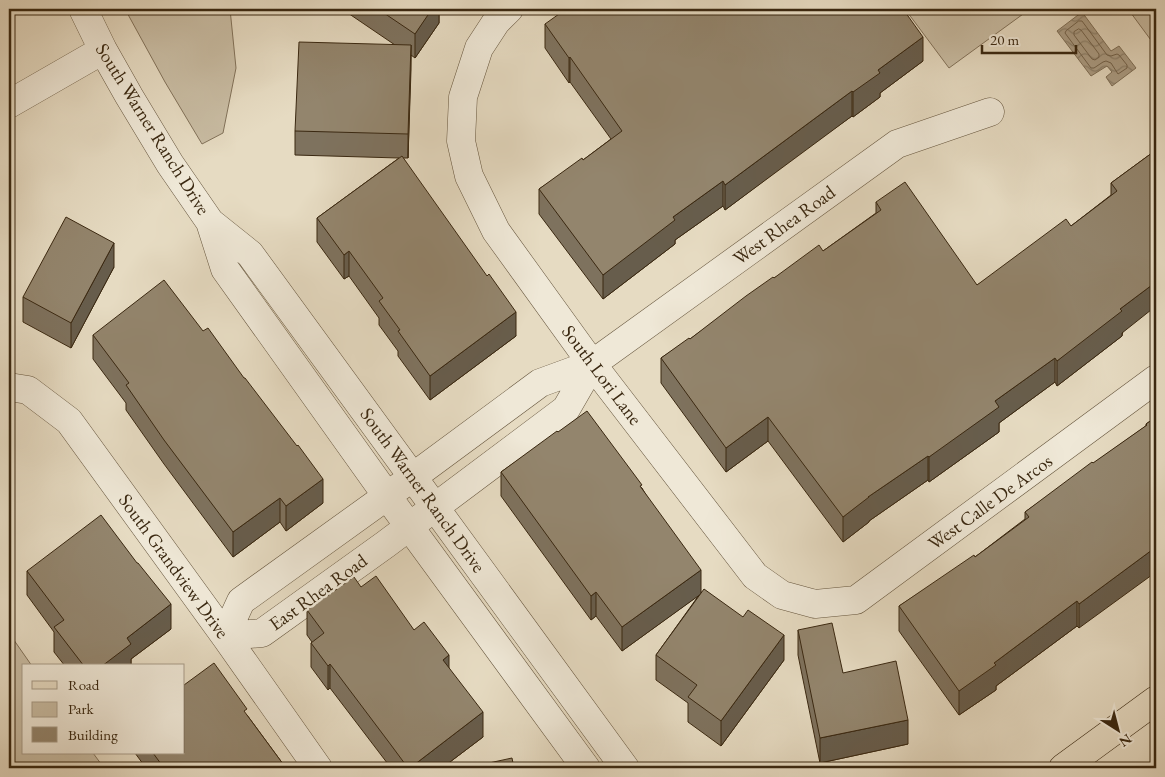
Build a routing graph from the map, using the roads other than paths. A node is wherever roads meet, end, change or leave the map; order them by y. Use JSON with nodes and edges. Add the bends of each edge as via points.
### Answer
{"nodes":[{"id":1,"x":83,"y":9,"type":"edge"},
{"id":2,"x":509,"y":9,"type":"edge"},
{"id":3,"x":103,"y":50,"type":"junction"},
{"id":4,"x":9,"y":104,"type":"edge"},
{"id":5,"x":990,"y":112,"type":"dead end"},
{"id":6,"x":592,"y":364,"type":"junction"},
{"id":7,"x":1156,"y":379,"type":"edge"},
{"id":8,"x":9,"y":387,"type":"edge"},
{"id":9,"x":399,"y":487,"type":"junction"},
{"id":10,"x":422,"y":516,"type":"junction"},
{"id":11,"x":815,"y":604,"type":"joint"},
{"id":12,"x":225,"y":636,"type":"junction"},
{"id":13,"x":1153,"y":708,"type":"edge"},
{"id":14,"x":318,"y":768,"type":"edge"},
{"id":15,"x":586,"y":768,"type":"edge"},
{"id":16,"x":625,"y":768,"type":"edge"},
{"id":17,"x":1063,"y":768,"type":"edge"}],
"edges":[{"from":1,"to":3,"type":"street","name":"South Warner Ranch Drive"},
{"from":2,"to":6,"type":"street","name":"South Lori Lane","via":[[479,48],[463,97],[461,141],[469,176],[496,231]]},
{"from":3,"to":4,"type":"street"},
{"from":3,"to":9,"type":"street","name":"South Warner Ranch Drive","via":[[170,164],[210,222],[250,254]]},
{"from":5,"to":6,"type":"street","name":"West Rhea Road","via":[[897,144]]},
{"from":6,"to":9,"type":"street","name":"West Rhea Road","via":[[540,383]]},
{"from":6,"to":10,"type":"street","name":"West Rhea Road","via":[[566,409]]},
{"from":6,"to":11,"type":"street","name":"South Lori Lane","via":[[755,576],[782,595]]},
{"from":7,"to":11,"type":"street","name":"West Calle De Arcos","via":[[856,600]]},
{"from":8,"to":12,"type":"street","name":"South Grandview Drive","via":[[28,390],[69,421]]},
{"from":9,"to":10,"type":"street","name":"South Warner Ranch Drive"},
{"from":9,"to":12,"type":"street","name":"East Rhea Road","via":[[240,601]]},
{"from":10,"to":12,"type":"street","name":"East Rhea Road","via":[[262,633]]},
{"from":10,"to":15,"type":"street","name":"South Warner Ranch Drive"},
{"from":10,"to":16,"type":"street","name":"South Warner Ranch Drive"},
{"from":12,"to":14,"type":"street","name":"South Grandview Drive"},
{"from":13,"to":17,"type":"main road"}]}
